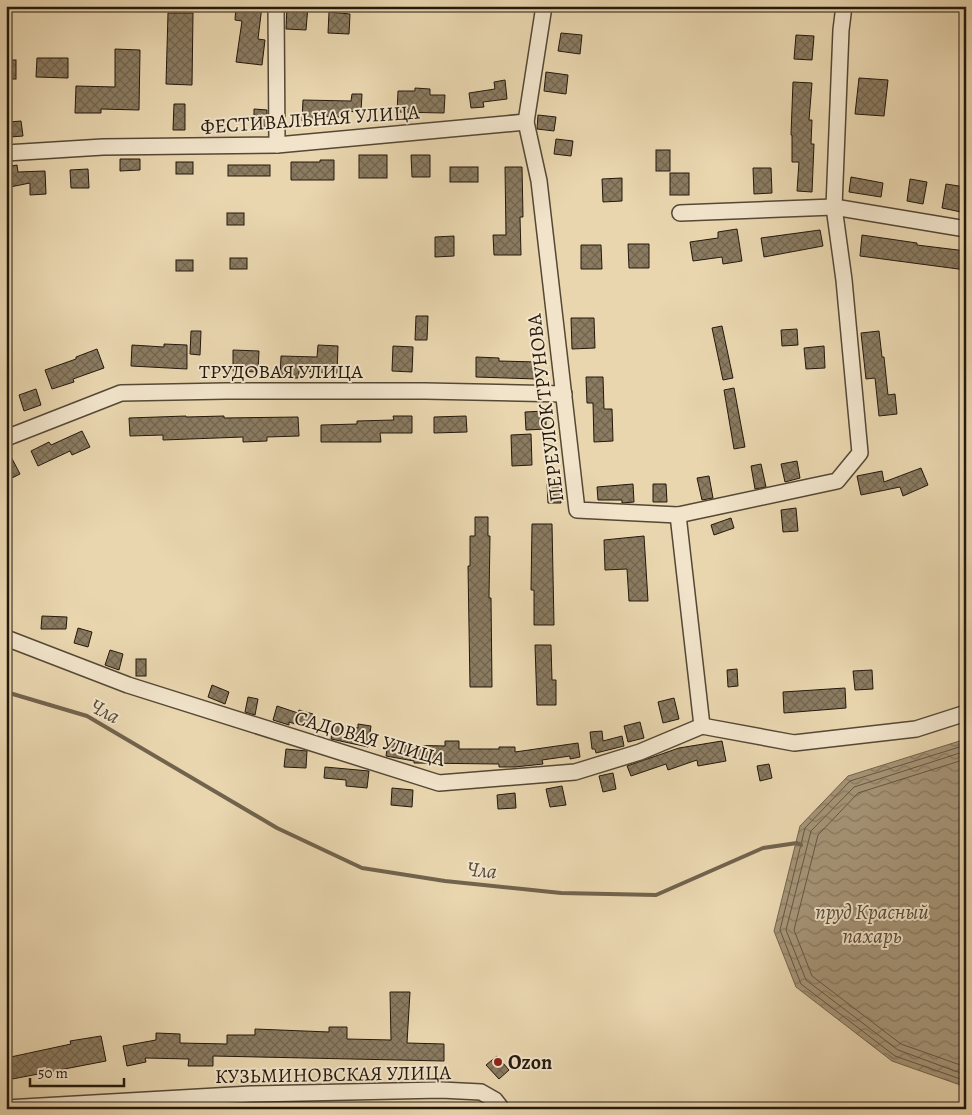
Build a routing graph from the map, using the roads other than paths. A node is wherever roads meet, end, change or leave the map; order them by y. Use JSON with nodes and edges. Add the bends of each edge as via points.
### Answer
{"nodes":[{"id":1,"x":276,"y":6,"type":"edge"},
{"id":2,"x":544,"y":6,"type":"edge"},
{"id":3,"x":844,"y":6,"type":"edge"},
{"id":4,"x":526,"y":122,"type":"junction"},
{"id":5,"x":277,"y":145,"type":"junction"},
{"id":6,"x":6,"y":153,"type":"edge"},
{"id":7,"x":834,"y":207,"type":"junction"},
{"id":8,"x":680,"y":213,"type":"dead end"},
{"id":9,"x":966,"y":229,"type":"edge"},
{"id":10,"x":564,"y":394,"type":"junction"},
{"id":11,"x":6,"y":438,"type":"edge"},
{"id":12,"x":678,"y":515,"type":"junction"},
{"id":13,"x":6,"y":638,"type":"edge"},
{"id":14,"x":966,"y":714,"type":"edge"},
{"id":15,"x":702,"y":726,"type":"junction"},
{"id":16,"x":6,"y":1108,"type":"edge"},
{"id":17,"x":502,"y":1109,"type":"edge"}],
"edges":[{"from":1,"to":5,"type":"street"},
{"from":2,"to":4,"type":"street","name":"ПЕРЕУЛОК ТРУНОВА"},
{"from":3,"to":7,"type":"street","name":"ПЕРЕУЛОК ТРУНОВА"},
{"from":4,"to":5,"type":"street","name":"ФЕСТИВАЛЬНАЯ УЛИЦА"},
{"from":4,"to":10,"type":"street","name":"ПЕРЕУЛОК ТРУНОВА","via":[[539,181]]},
{"from":5,"to":6,"type":"street","name":"ФЕСТИВАЛЬНАЯ УЛИЦА","via":[[103,147]]},
{"from":7,"to":8,"type":"street"},
{"from":7,"to":9,"type":"street"},
{"from":7,"to":12,"type":"street","name":"ПЕРЕУЛОК ТРУНОВА","via":[[860,453],[837,481]]},
{"from":10,"to":11,"type":"street","name":"ТРУДОВАЯ УЛИЦА","via":[[426,391],[121,393]]},
{"from":10,"to":12,"type":"street","name":"ПЕРЕУЛОК ТРУНОВА","via":[[577,510]]},
{"from":12,"to":15,"type":"street"},
{"from":13,"to":15,"type":"street","name":"САДОВАЯ УЛИЦА","via":[[128,685],[440,783],[575,772],[640,752]]},
{"from":14,"to":15,"type":"street","via":[[916,730],[794,743]]},
{"from":16,"to":17,"type":"street","name":"КУЗЬМИНОВСКАЯ УЛИЦА","via":[[251,1094],[441,1090],[481,1092],[495,1100]]}]}
